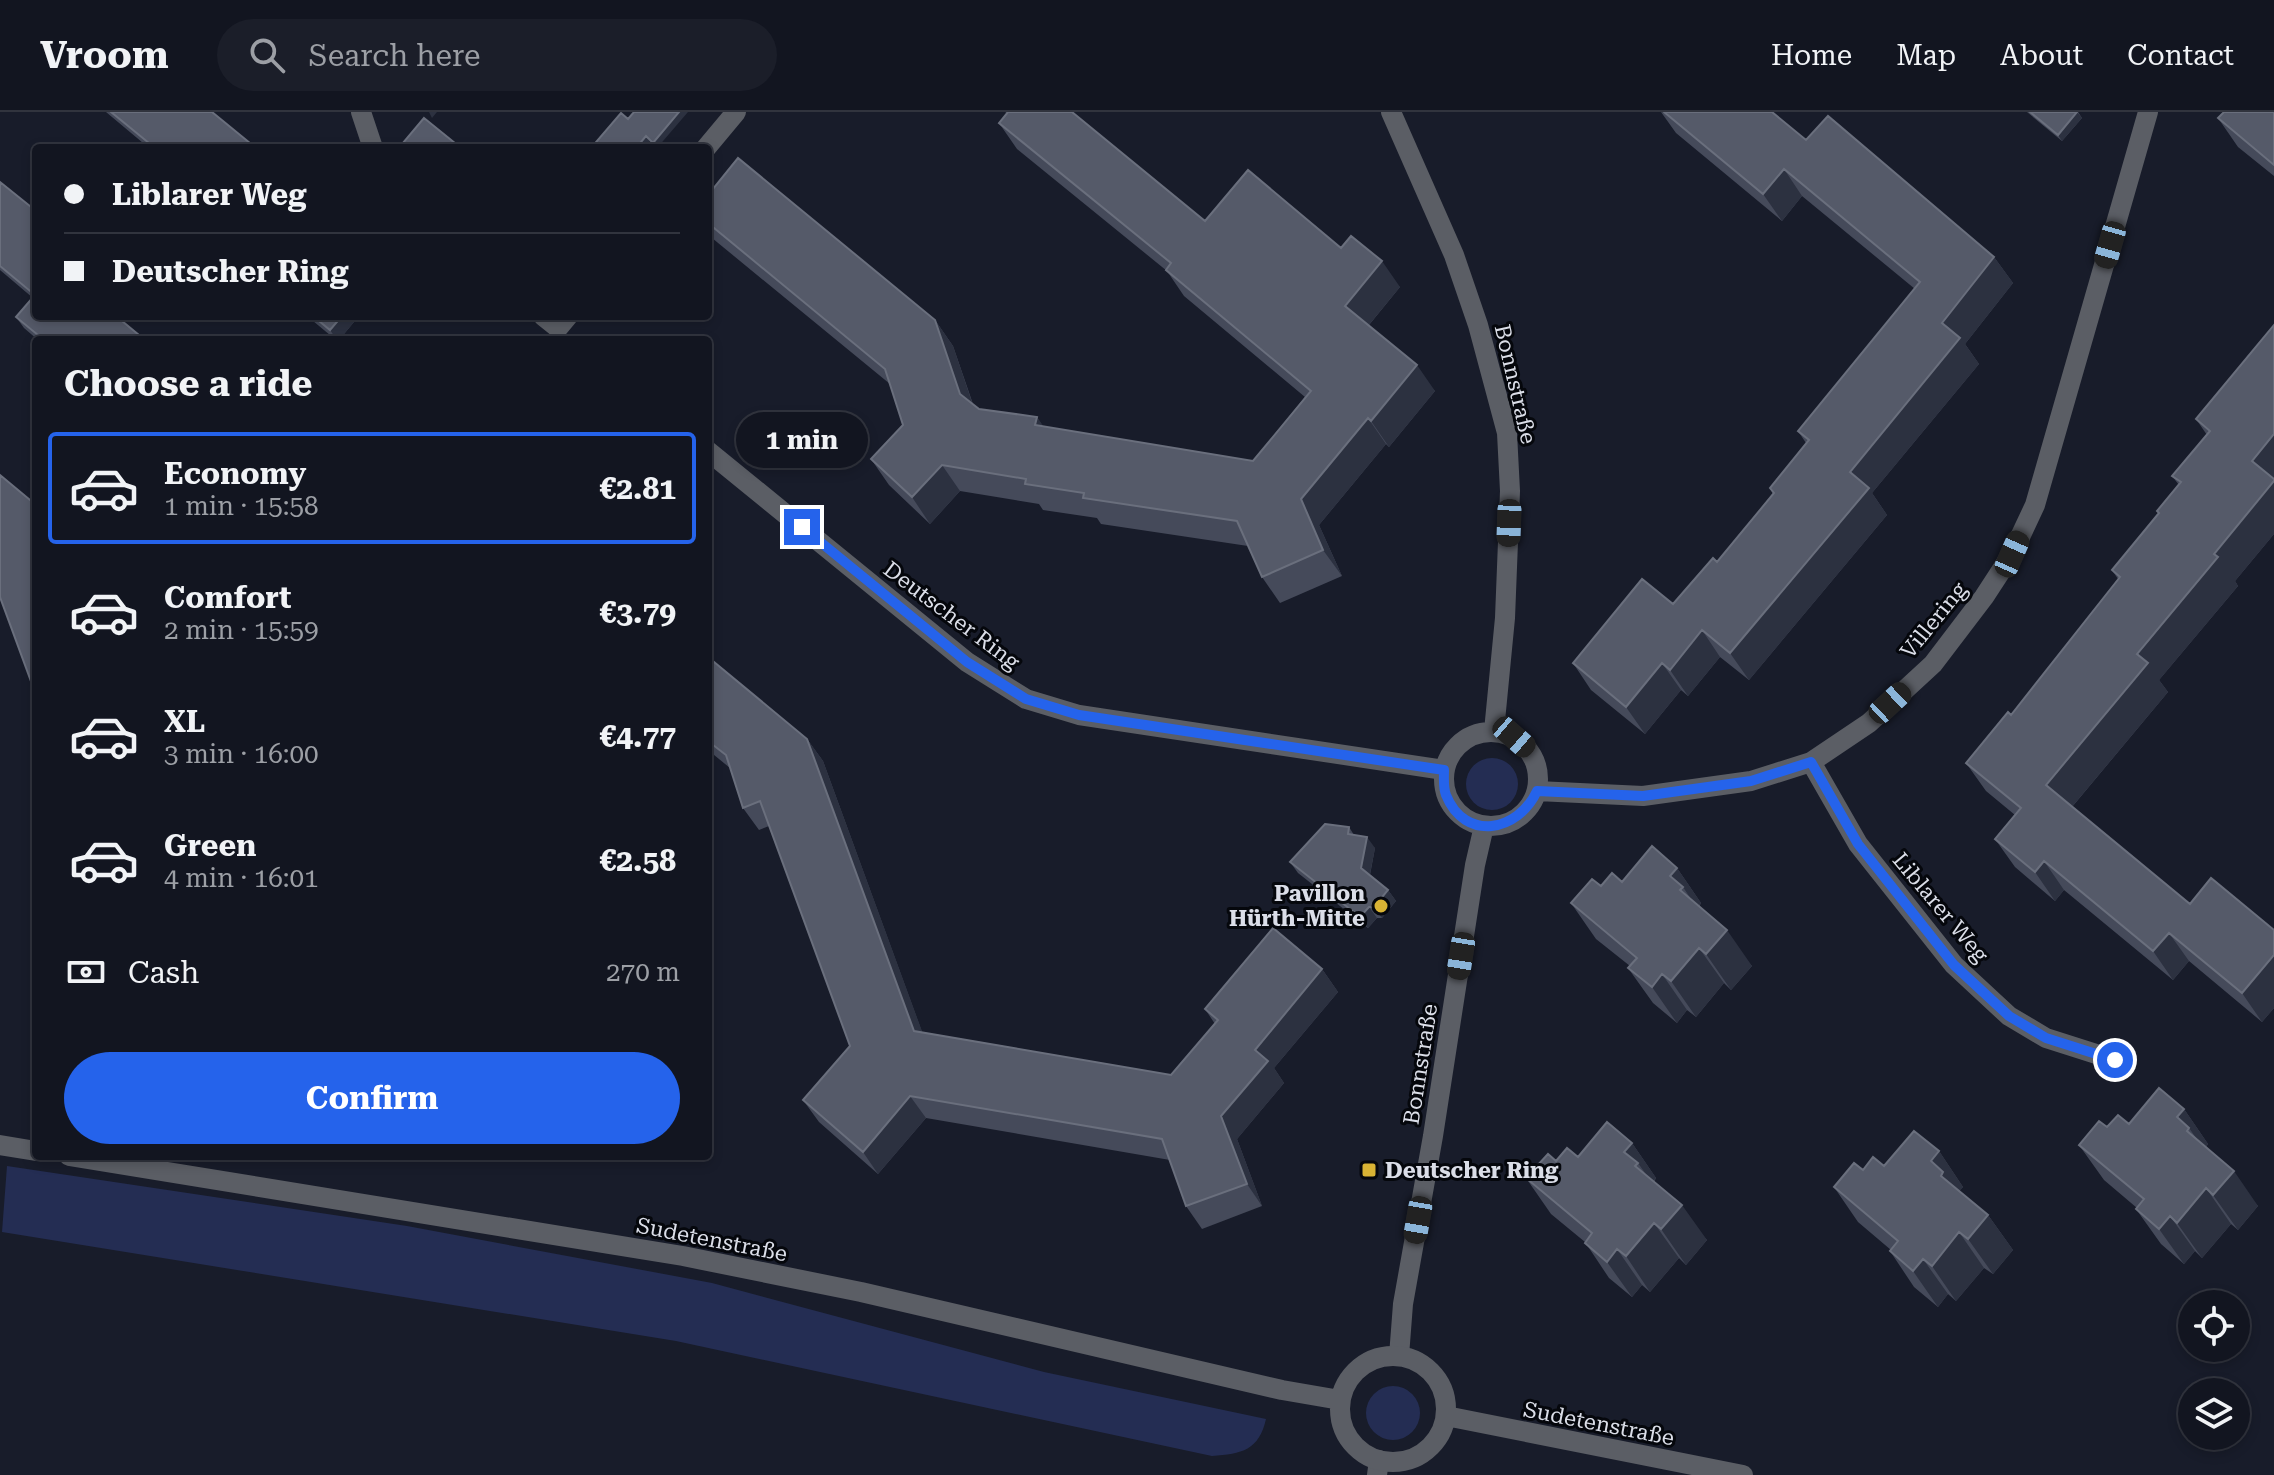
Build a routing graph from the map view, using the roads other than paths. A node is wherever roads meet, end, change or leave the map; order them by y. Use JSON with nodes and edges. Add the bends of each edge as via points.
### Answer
{"nodes":[{"id":1,"x":361,"y":112,"type":"edge"},
{"id":2,"x":736,"y":112,"type":"edge"},
{"id":3,"x":1391,"y":112,"type":"edge"},
{"id":4,"x":2148,"y":112,"type":"edge"},
{"id":5,"x":372,"y":144,"type":"edge"},
{"id":6,"x":709,"y":144,"type":"edge"},
{"id":7,"x":712,"y":454,"type":"edge"},
{"id":8,"x":1494,"y":731,"type":"junction"},
{"id":9,"x":1811,"y":762,"type":"junction"},
{"id":10,"x":1444,"y":770,"type":"junction"},
{"id":11,"x":1537,"y":791,"type":"junction"},
{"id":12,"x":1484,"y":826,"type":"junction"},
{"id":13,"x":2115,"y":1060,"type":"dead end"},
{"id":14,"x":0,"y":1145,"type":"edge"},
{"id":15,"x":32,"y":1150,"type":"edge"},
{"id":16,"x":94,"y":1160,"type":"edge"},
{"id":17,"x":1399,"y":1356,"type":"junction"},
{"id":18,"x":1340,"y":1400,"type":"junction"},
{"id":19,"x":1446,"y":1416,"type":"junction"},
{"id":20,"x":1378,"y":1468,"type":"edge"},
{"id":21,"x":1743,"y":1475,"type":"edge"}],
"edges":[{"from":1,"to":5,"type":"street"},
{"from":2,"to":6,"type":"street"},
{"from":3,"to":8,"type":"street","name":"Bonnstraße","via":[[1454,255],[1507,433],[1505,618]]},
{"from":4,"to":9,"type":"street","name":"Villering","via":[[2035,505],[2012,554],[1933,664],[1869,723]]},
{"from":7,"to":10,"type":"street","name":"Deutscher Ring","via":[[967,662],[1026,699],[1079,715]]},
{"from":8,"to":10,"type":"street","via":[[1465,738]]},
{"from":8,"to":11,"type":"street","via":[[1514,737],[1530,751],[1538,770]]},
{"from":9,"to":11,"type":"street","name":"Villering","via":[[1751,781],[1643,796]]},
{"from":9,"to":13,"type":"street","name":"Liblarer Weg","via":[[1858,844],[1954,965],[2009,1016],[2046,1038]]},
{"from":10,"to":12,"type":"street","via":[[1445,792],[1453,808]]},
{"from":11,"to":12,"type":"street","via":[[1517,819]]},
{"from":12,"to":17,"type":"street","name":"Bonnstraße","via":[[1403,1304]]},
{"from":14,"to":15,"type":"street"},
{"from":16,"to":18,"type":"street","name":"Sudetenstraße","via":[[683,1256]]},
{"from":17,"to":18,"type":"street","via":[[1362,1366]]},
{"from":17,"to":19,"type":"street","via":[[1430,1370],[1440,1384]]},
{"from":18,"to":20,"type":"street","via":[[1344,1431]]},
{"from":19,"to":20,"type":"street","via":[[1438,1437],[1423,1454]]},
{"from":19,"to":21,"type":"street","name":"Sudetenstraße"}]}
